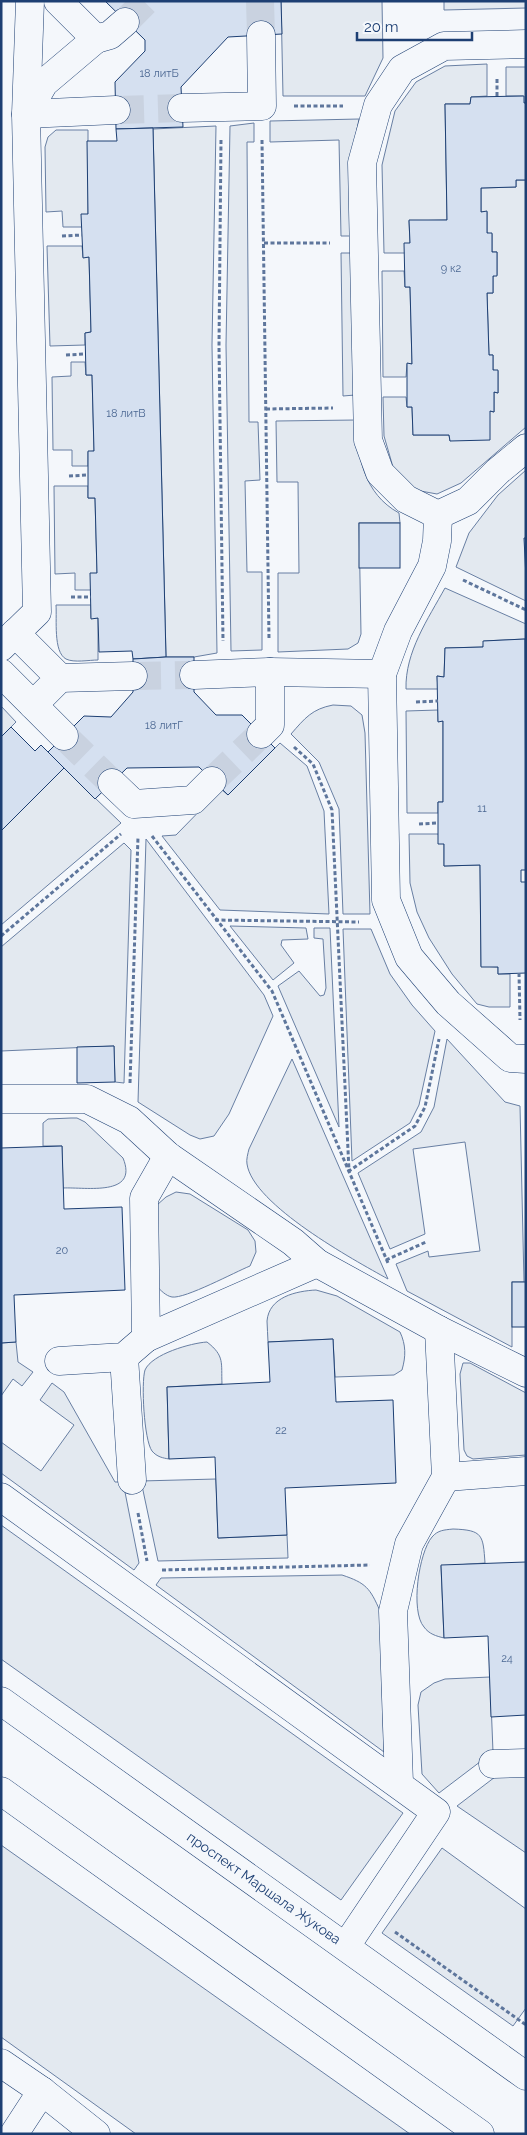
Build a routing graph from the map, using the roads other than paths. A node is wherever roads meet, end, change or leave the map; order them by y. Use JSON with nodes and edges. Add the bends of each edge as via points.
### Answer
{"nodes":[{"id":1,"x":30,"y":1,"type":"edge"},
{"id":2,"x":58,"y":1,"type":"edge"},
{"id":3,"x":125,"y":22,"type":"tunnel mouth"},
{"id":4,"x":261,"y":35,"type":"tunnel mouth"},
{"id":5,"x":96,"y":39,"type":"junction"},
{"id":6,"x":526,"y":44,"type":"edge"},
{"id":7,"x":182,"y":108,"type":"tunnel mouth"},
{"id":8,"x":116,"y":110,"type":"tunnel mouth"},
{"id":9,"x":26,"y":114,"type":"junction"},
{"id":10,"x":526,"y":448,"type":"edge"},
{"id":11,"x":438,"y":514,"type":"junction"},
{"id":12,"x":8,"y":640,"type":"edge"},
{"id":13,"x":270,"y":672,"type":"junction"},
{"id":14,"x":1,"y":673,"type":"edge"},
{"id":15,"x":194,"y":674,"type":"tunnel mouth"},
{"id":16,"x":382,"y":674,"type":"junction"},
{"id":17,"x":133,"y":676,"type":"tunnel mouth"},
{"id":18,"x":60,"y":678,"type":"junction"},
{"id":19,"x":33,"y":705,"type":"junction"},
{"id":20,"x":266,"y":729,"type":"tunnel mouth"},
{"id":21,"x":64,"y":736,"type":"tunnel mouth"},
{"id":22,"x":212,"y":781,"type":"tunnel mouth"},
{"id":23,"x":112,"y":783,"type":"tunnel mouth"},
{"id":24,"x":523,"y":1059,"type":"edge"},
{"id":25,"x":1,"y":1099,"type":"edge"},
{"id":26,"x":168,"y":1156,"type":"junction"},
{"id":27,"x":317,"y":1263,"type":"junction"},
{"id":28,"x":439,"y":1330,"type":"junction"},
{"id":29,"x":146,"y":1338,"type":"junction"},
{"id":30,"x":124,"y":1357,"type":"junction"},
{"id":31,"x":59,"y":1360,"type":"dead end"},
{"id":32,"x":526,"y":1373,"type":"edge"},
{"id":33,"x":526,"y":1471,"type":"edge"},
{"id":34,"x":446,"y":1476,"type":"junction"},
{"id":35,"x":132,"y":1480,"type":"road end"},
{"id":36,"x":1,"y":1497,"type":"edge"},
{"id":37,"x":1,"y":1701,"type":"edge"},
{"id":38,"x":526,"y":1763,"type":"edge"},
{"id":39,"x":493,"y":1764,"type":"dead end"},
{"id":40,"x":399,"y":1783,"type":"junction"},
{"id":41,"x":1,"y":1791,"type":"edge"},
{"id":42,"x":346,"y":1946,"type":"junction"},
{"id":43,"x":1,"y":2062,"type":"edge"},
{"id":44,"x":526,"y":2076,"type":"edge"},
{"id":45,"x":42,"y":2091,"type":"junction"},
{"id":46,"x":14,"y":2134,"type":"edge"},
{"id":47,"x":96,"y":2134,"type":"edge"},
{"id":48,"x":480,"y":2134,"type":"edge"}],
"edges":[{"from":1,"to":9,"type":"main road"},
{"from":2,"to":5,"type":"main road"},
{"from":3,"to":5,"type":"main road","via":[[110,35]]},
{"from":4,"to":7,"type":"main road","via":[[262,106]]},
{"from":5,"to":9,"type":"main road","via":[[44,83]]},
{"from":6,"to":11,"type":"main road","via":[[444,46],[402,69],[378,105],[362,163],[368,440],[380,473],[406,499]]},
{"from":8,"to":9,"type":"main road"},
{"from":9,"to":12,"type":"main road","via":[[37,612]]},
{"from":10,"to":11,"type":"main road","via":[[468,501]]},
{"from":11,"to":16,"type":"main road","via":[[432,566],[398,631]]},
{"from":12,"to":18,"type":"main road"},
{"from":13,"to":15,"type":"main road"},
{"from":13,"to":16,"type":"main road"},
{"from":13,"to":20,"type":"main road"},
{"from":14,"to":19,"type":"main road"},
{"from":16,"to":24,"type":"main road","via":[[386,900],[409,957],[428,980],[448,1003],[510,1058]]},
{"from":17,"to":18,"type":"main road"},
{"from":18,"to":19,"type":"main road"},
{"from":19,"to":21,"type":"main road"},
{"from":22,"to":23,"type":"main road","via":[[193,800],[134,804]]},
{"from":25,"to":26,"type":"main road","via":[[87,1100],[129,1120]]},
{"from":26,"to":27,"type":"main road","via":[[293,1242]]},
{"from":26,"to":29,"type":"main road","via":[[144,1198]]},
{"from":27,"to":28,"type":"main road"},
{"from":27,"to":29,"type":"main road"},
{"from":28,"to":32,"type":"main road"},
{"from":28,"to":34,"type":"main road"},
{"from":29,"to":30,"type":"main road"},
{"from":30,"to":31,"type":"main road"},
{"from":30,"to":35,"type":"main road"},
{"from":33,"to":34,"type":"main road"},
{"from":34,"to":40,"type":"main road","via":[[409,1544],[393,1611]]},
{"from":36,"to":40,"type":"main road"},
{"from":37,"to":42,"type":"main road","name":"проспект Маршала Жукова"},
{"from":38,"to":39,"type":"main road"},
{"from":40,"to":42,"type":"main road","via":[[436,1812]]},
{"from":41,"to":48,"type":"main road"},
{"from":42,"to":44,"type":"main road","name":"проспект Маршала Жукова"},
{"from":43,"to":45,"type":"main road"},
{"from":45,"to":46,"type":"main road"},
{"from":45,"to":47,"type":"main road"}]}
